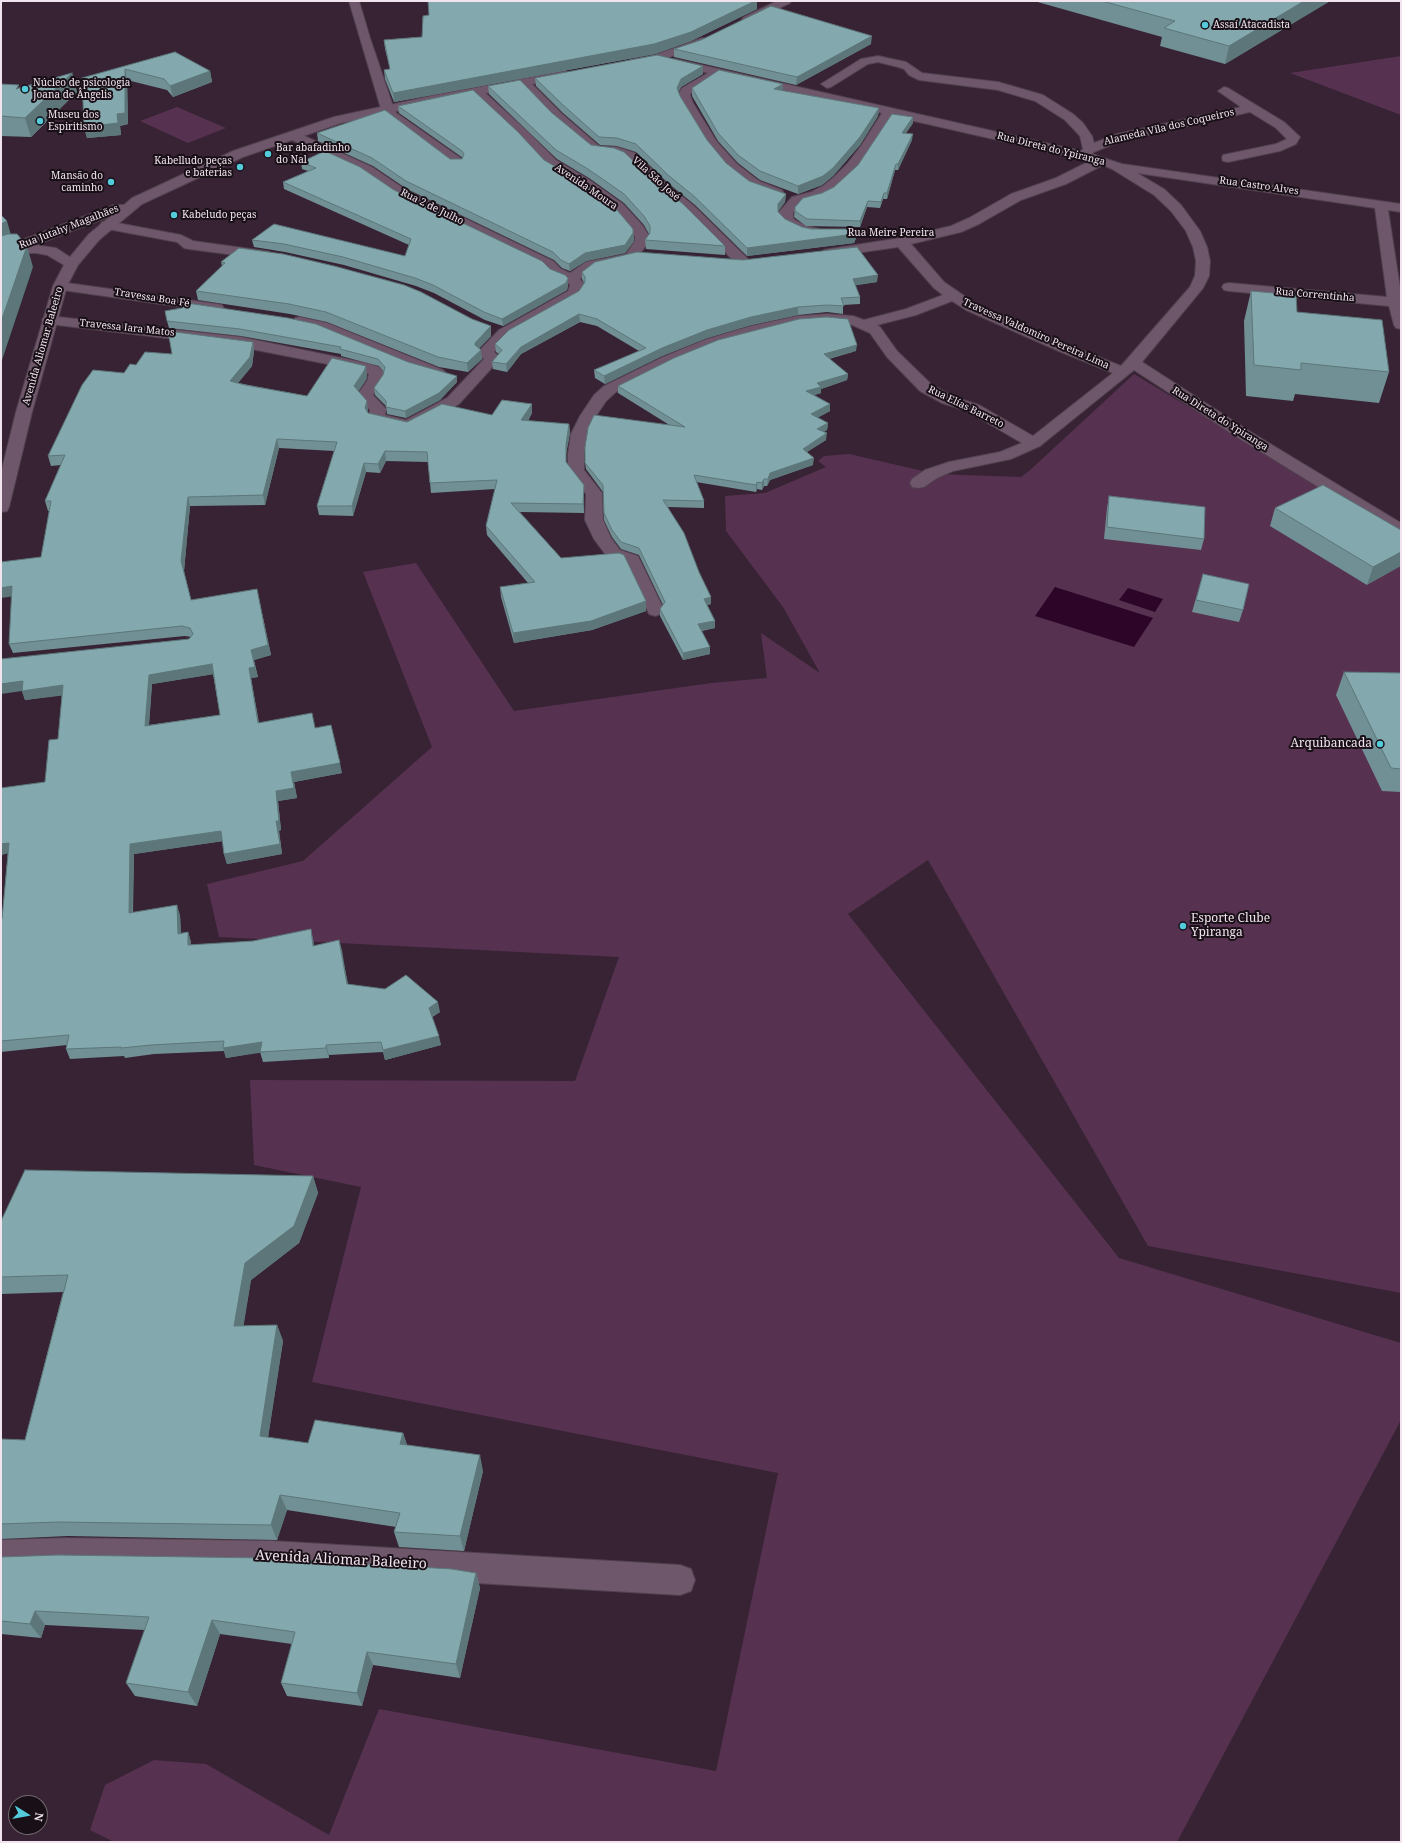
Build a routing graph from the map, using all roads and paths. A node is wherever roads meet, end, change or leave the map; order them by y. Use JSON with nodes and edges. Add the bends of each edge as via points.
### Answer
{"nodes":[{"id":1,"x":354,"y":1,"type":"edge"},
{"id":2,"x":786,"y":1,"type":"edge"},
{"id":3,"x":735,"y":26,"type":"edge"},
{"id":4,"x":716,"y":35,"type":"edge"},
{"id":5,"x":658,"y":58,"type":"junction"},
{"id":6,"x":618,"y":65,"type":"edge"},
{"id":7,"x":717,"y":72,"type":"junction"},
{"id":8,"x":579,"y":73,"type":"edge"},
{"id":9,"x":524,"y":83,"type":"junction"},
{"id":10,"x":827,"y":84,"type":"dead end"},
{"id":11,"x":1224,"y":91,"type":"dead end"},
{"id":12,"x":477,"y":92,"type":"junction"},
{"id":13,"x":1251,"y":108,"type":"junction"},
{"id":14,"x":387,"y":109,"type":"junction"},
{"id":15,"x":890,"y":111,"type":"junction"},
{"id":16,"x":294,"y":136,"type":"junction"},
{"id":17,"x":1087,"y":152,"type":"junction"},
{"id":18,"x":1228,"y":158,"type":"dead end"},
{"id":19,"x":1102,"y":160,"type":"junction"},
{"id":20,"x":457,"y":162,"type":"edge"},
{"id":21,"x":1117,"y":166,"type":"junction"},
{"id":22,"x":797,"y":200,"type":"junction"},
{"id":23,"x":137,"y":202,"type":"junction"},
{"id":24,"x":1381,"y":205,"type":"junction"},
{"id":25,"x":1401,"y":208,"type":"edge"},
{"id":26,"x":107,"y":225,"type":"junction"},
{"id":27,"x":826,"y":233,"type":"edge"},
{"id":28,"x":870,"y":233,"type":"dead end"},
{"id":29,"x":941,"y":233,"type":"junction"},
{"id":30,"x":901,"y":242,"type":"junction"},
{"id":31,"x":1,"y":252,"type":"edge"},
{"id":32,"x":815,"y":255,"type":"edge"},
{"id":33,"x":279,"y":256,"type":"edge"},
{"id":34,"x":720,"y":260,"type":"edge"},
{"id":35,"x":72,"y":264,"type":"junction"},
{"id":36,"x":571,"y":278,"type":"junction"},
{"id":37,"x":60,"y":286,"type":"junction"},
{"id":38,"x":1229,"y":287,"type":"dead end"},
{"id":39,"x":953,"y":296,"type":"junction"},
{"id":40,"x":1398,"y":303,"type":"edge"},
{"id":41,"x":230,"y":311,"type":"edge"},
{"id":42,"x":283,"y":318,"type":"edge"},
{"id":43,"x":49,"y":320,"type":"junction"},
{"id":44,"x":865,"y":324,"type":"junction"},
{"id":45,"x":1401,"y":325,"type":"edge"},
{"id":46,"x":489,"y":328,"type":"edge"},
{"id":47,"x":504,"y":333,"type":"junction"},
{"id":48,"x":1128,"y":367,"type":"junction"},
{"id":49,"x":474,"y":379,"type":"junction"},
{"id":50,"x":1034,"y":443,"type":"junction"},
{"id":51,"x":918,"y":483,"type":"dead end"},
{"id":52,"x":2,"y":501,"type":"edge"},
{"id":53,"x":1401,"y":530,"type":"edge"},
{"id":54,"x":655,"y":610,"type":"dead end"},
{"id":55,"x":1,"y":1556,"type":"edge"},
{"id":56,"x":680,"y":1580,"type":"dead end"}],
"edges":[{"from":1,"to":14,"type":"street"},
{"from":2,"to":3,"type":"street"},
{"from":4,"to":5,"type":"street"},
{"from":5,"to":6,"type":"street"},
{"from":5,"to":7,"type":"street","name":"Rua Direta do Ypiranga"},
{"from":7,"to":15,"type":"street","name":"Rua Direta do Ypiranga"},
{"from":7,"to":22,"type":"street","via":[[686,91],[684,95],[712,144],[732,167],[754,184]]},
{"from":8,"to":9,"type":"street","name":"Avenida Aliomar Baleeiro"},
{"from":9,"to":12,"type":"street","name":"Avenida Aliomar Baleeiro"},
{"from":9,"to":34,"type":"street","name":"Vila São José","via":[[596,150],[617,151],[630,156],[689,209],[722,244],[749,262]]},
{"from":10,"to":17,"type":"street","via":[[865,61],[878,59],[902,64],[919,76],[998,86],[1021,92],[1039,98],[1070,116],[1086,136]]},
{"from":11,"to":13,"type":"street"},
{"from":12,"to":14,"type":"street","name":"Avenida Aliomar Baleeiro"},
{"from":12,"to":36,"type":"street","name":"Avenida Moura","via":[[551,163],[618,207],[642,236],[639,246],[641,255],[591,265]]},
{"from":13,"to":17,"type":"street","name":"Alameda Vila dos Coqueiros","via":[[1117,138]]},
{"from":13,"to":18,"type":"street","via":[[1294,137],[1292,141],[1280,147]]},
{"from":14,"to":16,"type":"street","name":"Avenida Aliomar Baleeiro","via":[[338,120]]},
{"from":14,"to":20,"type":"street","via":[[399,122]]},
{"from":15,"to":17,"type":"street","name":"Rua Direta do Ypiranga"},
{"from":15,"to":22,"type":"street","via":[[852,167],[839,180],[816,195]]},
{"from":16,"to":23,"type":"street","name":"Avenida Aliomar Baleeiro","via":[[225,160]]},
{"from":16,"to":36,"type":"street","name":"Rua 2 de Julho","via":[[367,170],[401,193],[548,264],[556,272]]},
{"from":17,"to":19,"type":"street","name":"Rua Direta do Ypiranga"},
{"from":19,"to":21,"type":"street","name":"Rua Direta do Ypiranga"},
{"from":19,"to":29,"type":"street","via":[[1061,181],[1016,197],[974,221]]},
{"from":21,"to":24,"type":"street","name":"Rua Castro Alves"},
{"from":21,"to":48,"type":"street","name":"Rua Direta do Ypiranga","via":[[1159,192],[1176,208],[1193,231],[1203,261],[1202,276],[1196,288]]},
{"from":22,"to":27,"type":"street","via":[[786,212],[786,218],[790,223],[802,230]]},
{"from":23,"to":26,"type":"street","name":"Avenida Aliomar Baleeiro"},
{"from":23,"to":31,"type":"street","name":"Rua Jutahy Magalhães"},
{"from":24,"to":25,"type":"street","name":"Rua Castro Alves"},
{"from":24,"to":40,"type":"street"},
{"from":26,"to":33,"type":"street","via":[[182,239],[189,245]]},
{"from":26,"to":35,"type":"street","name":"Avenida Aliomar Baleeiro"},
{"from":28,"to":29,"type":"street","name":"Rua Meire Pereira"},
{"from":29,"to":30,"type":"street"},
{"from":30,"to":32,"type":"street"},
{"from":30,"to":39,"type":"street","name":"Travessa Valdomiro Pereira Lima","via":[[939,285]]},
{"from":31,"to":35,"type":"street","via":[[44,250],[56,253]]},
{"from":35,"to":37,"type":"street","name":"Avenida Aliomar Baleeiro"},
{"from":36,"to":47,"type":"street","via":[[577,284],[577,289],[572,294]]},
{"from":37,"to":41,"type":"street","name":"Travessa Boa Fé"},
{"from":37,"to":43,"type":"street","name":"Avenida Aliomar Baleeiro"},
{"from":38,"to":40,"type":"street","name":"Rua Correntinha"},
{"from":39,"to":44,"type":"street","via":[[911,312]]},
{"from":39,"to":48,"type":"street","name":"Travessa Valdomiro Pereira Lima","via":[[1004,322]]},
{"from":40,"to":45,"type":"street"},
{"from":42,"to":49,"type":"street","via":[[322,326],[415,365]]},
{"from":43,"to":49,"type":"street","name":"Travessa Iara Matos","via":[[241,342],[361,366],[374,370],[377,374],[365,395],[378,409],[376,418],[408,425],[453,401]]},
{"from":43,"to":52,"type":"street","name":"Avenida Aliomar Baleeiro"},
{"from":44,"to":50,"type":"street","name":"Rua Elías Barreto","via":[[875,330],[892,354],[926,388],[948,400],[980,412]]},
{"from":44,"to":54,"type":"street","name":"Rua Elías Barreto","via":[[853,320],[827,318],[798,320],[756,329],[712,342],[634,376],[610,389],[600,398],[579,434],[576,471],[594,493],[594,520],[603,539],[614,554],[632,560]]},
{"from":46,"to":47,"type":"street"},
{"from":47,"to":49,"type":"street","via":[[485,353],[493,358]]},
{"from":48,"to":50,"type":"street","via":[[1095,397]]},
{"from":48,"to":53,"type":"street","name":"Rua Direta do Ypiranga"},
{"from":50,"to":51,"type":"street","via":[[1005,456],[949,467],[931,474]]},
{"from":55,"to":56,"type":"street","name":"Avenida Aliomar Baleeiro","via":[[68,1553],[272,1556]]}]}
